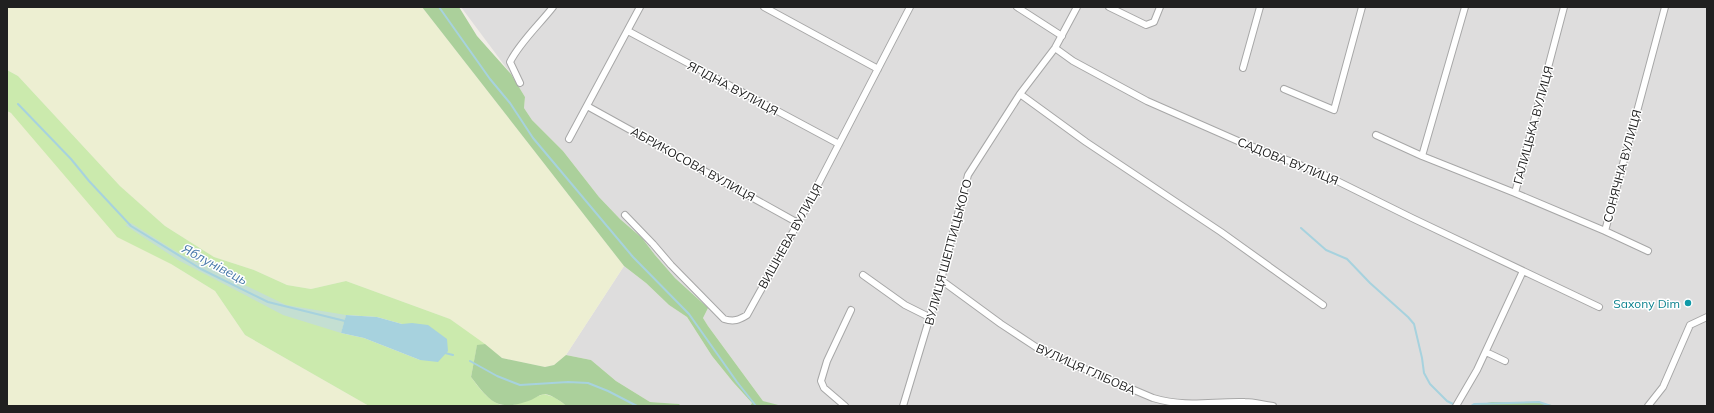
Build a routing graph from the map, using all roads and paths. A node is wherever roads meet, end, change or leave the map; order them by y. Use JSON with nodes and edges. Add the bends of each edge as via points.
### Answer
{"nodes":[{"id":1,"x":553,"y":7,"type":"edge"},
{"id":2,"x":640,"y":7,"type":"edge"},
{"id":3,"x":764,"y":7,"type":"edge"},
{"id":4,"x":910,"y":7,"type":"edge"},
{"id":5,"x":1017,"y":7,"type":"edge"},
{"id":6,"x":1077,"y":7,"type":"edge"},
{"id":7,"x":1109,"y":7,"type":"edge"},
{"id":8,"x":1260,"y":7,"type":"edge"},
{"id":9,"x":1362,"y":7,"type":"edge"},
{"id":10,"x":1465,"y":7,"type":"edge"},
{"id":11,"x":1564,"y":7,"type":"edge"},
{"id":12,"x":1666,"y":7,"type":"edge"},
{"id":13,"x":1160,"y":8,"type":"edge"},
{"id":14,"x":628,"y":31,"type":"junction"},
{"id":15,"x":1062,"y":36,"type":"junction"},
{"id":16,"x":1055,"y":48,"type":"junction"},
{"id":17,"x":1243,"y":68,"type":"dead end"},
{"id":18,"x":878,"y":69,"type":"junction"},
{"id":19,"x":520,"y":83,"type":"dead end"},
{"id":20,"x":1284,"y":89,"type":"dead end"},
{"id":21,"x":1020,"y":94,"type":"junction"},
{"id":22,"x":587,"y":106,"type":"junction"},
{"id":23,"x":1376,"y":135,"type":"dead end"},
{"id":24,"x":569,"y":139,"type":"dead end"},
{"id":25,"x":839,"y":144,"type":"junction"},
{"id":26,"x":1422,"y":156,"type":"junction"},
{"id":27,"x":1515,"y":193,"type":"junction"},
{"id":28,"x":625,"y":215,"type":"dead end"},
{"id":29,"x":798,"y":222,"type":"junction"},
{"id":30,"x":1605,"y":231,"type":"junction"},
{"id":31,"x":1648,"y":251,"type":"dead end"},
{"id":32,"x":1523,"y":271,"type":"junction"},
{"id":33,"x":863,"y":275,"type":"dead end"},
{"id":34,"x":942,"y":280,"type":"junction"},
{"id":35,"x":1323,"y":305,"type":"dead end"},
{"id":36,"x":1599,"y":307,"type":"dead end"},
{"id":37,"x":851,"y":310,"type":"dead end"},
{"id":38,"x":931,"y":318,"type":"junction"},
{"id":39,"x":1707,"y":318,"type":"edge"},
{"id":40,"x":1486,"y":352,"type":"junction"},
{"id":41,"x":1505,"y":361,"type":"dead end"},
{"id":42,"x":845,"y":406,"type":"edge"},
{"id":43,"x":903,"y":406,"type":"edge"},
{"id":44,"x":1273,"y":406,"type":"edge"},
{"id":45,"x":1456,"y":406,"type":"edge"},
{"id":46,"x":1648,"y":406,"type":"edge"}],
"edges":[{"from":1,"to":19,"type":"street","via":[[515,51],[510,62]]},
{"from":2,"to":14,"type":"street"},
{"from":3,"to":18,"type":"street"},
{"from":4,"to":18,"type":"street","name":"ВИШНЕВА ВУЛИЦЯ"},
{"from":5,"to":15,"type":"street"},
{"from":6,"to":15,"type":"street","name":"ВУЛИЦЯ ШЕПТИЦЬКОГО"},
{"from":7,"to":13,"type":"street","via":[[1146,25],[1154,22]]},
{"from":8,"to":17,"type":"street"},
{"from":9,"to":20,"type":"street","via":[[1334,110]]},
{"from":10,"to":26,"type":"street"},
{"from":11,"to":27,"type":"street","name":"ГАЛИЦЬКА ВУЛИЦЯ"},
{"from":12,"to":30,"type":"street","name":"СОНЯЧНА ВУЛИЦЯ"},
{"from":14,"to":22,"type":"street"},
{"from":14,"to":25,"type":"street","name":"ЯГІДНА ВУЛИЦЯ"},
{"from":15,"to":16,"type":"street","name":"ВУЛИЦЯ ШЕПТИЦЬКОГО"},
{"from":16,"to":21,"type":"street","name":"ВУЛИЦЯ ШЕПТИЦЬКОГО"},
{"from":16,"to":32,"type":"street","name":"САДОВА ВУЛИЦЯ","via":[[1072,61],[1147,101],[1238,141],[1323,174]]},
{"from":18,"to":25,"type":"street","name":"ВИШНЕВА ВУЛИЦЯ"},
{"from":21,"to":34,"type":"street","name":"ВУЛИЦЯ ШЕПТИЦЬКОГО","via":[[968,175]]},
{"from":21,"to":35,"type":"street"},
{"from":22,"to":24,"type":"street"},
{"from":22,"to":29,"type":"street","name":"АБРИКОСОВА ВУЛИЦЯ"},
{"from":23,"to":26,"type":"street","name":"ГАЛИЦЬКА ВУЛИЦЯ"},
{"from":25,"to":29,"type":"street","name":"ВИШНЕВА ВУЛИЦЯ"},
{"from":26,"to":27,"type":"street","name":"ГАЛИЦЬКА ВУЛИЦЯ"},
{"from":27,"to":30,"type":"street","name":"СОНЯЧНА ВУЛИЦЯ"},
{"from":28,"to":29,"type":"street","name":"ВИШНЕВА ВУЛИЦЯ","via":[[724,319],[732,322],[747,315]]},
{"from":30,"to":31,"type":"street"},
{"from":32,"to":36,"type":"street","name":"САДОВА ВУЛИЦЯ"},
{"from":32,"to":40,"type":"street"},
{"from":33,"to":38,"type":"street","via":[[905,304]]},
{"from":34,"to":38,"type":"street","name":"ВУЛИЦЯ ШЕПТИЦЬКОГО"},
{"from":34,"to":44,"type":"street","name":"ВУЛИЦЯ ГЛІБОВА","via":[[1042,351],[1153,398],[1169,403],[1192,405],[1246,402]]},
{"from":37,"to":42,"type":"street","via":[[827,361],[821,381],[824,388]]},
{"from":38,"to":43,"type":"street","name":"ВУЛИЦЯ ШЕПТИЦЬКОГО"},
{"from":39,"to":46,"type":"street","via":[[1690,325],[1663,387]]},
{"from":40,"to":41,"type":"street"},
{"from":40,"to":45,"type":"street"}]}
